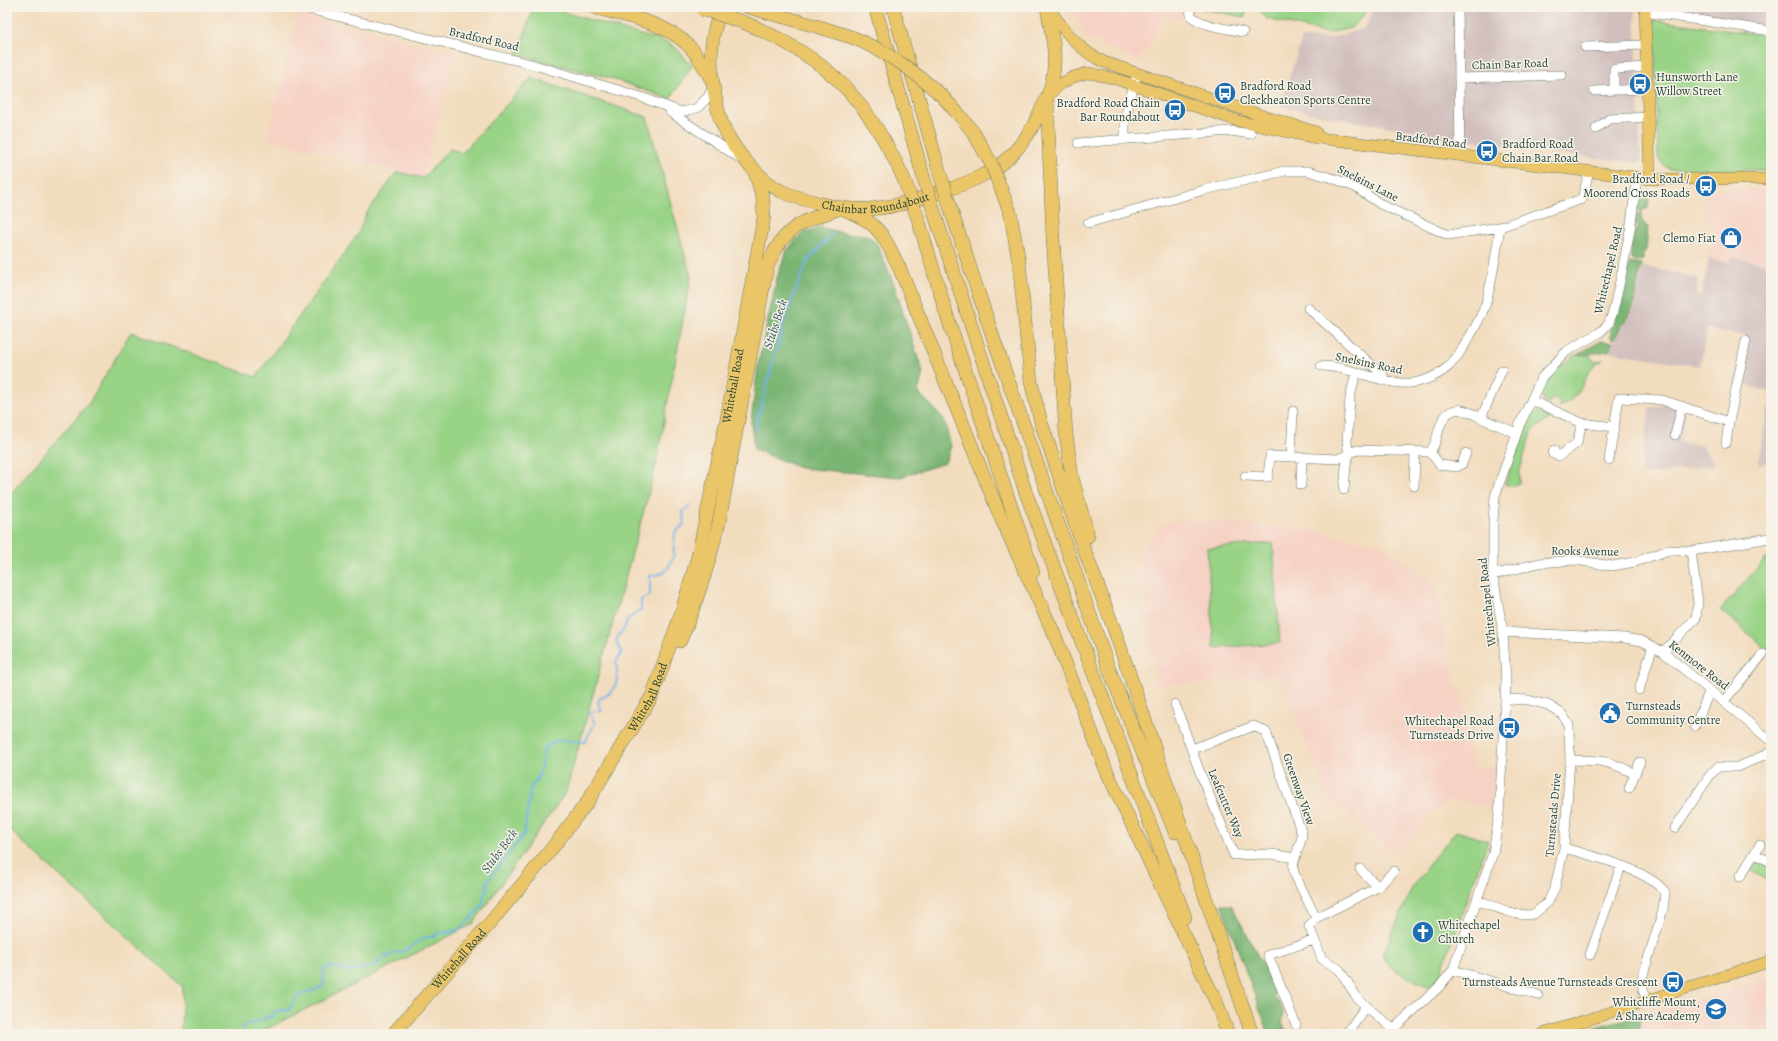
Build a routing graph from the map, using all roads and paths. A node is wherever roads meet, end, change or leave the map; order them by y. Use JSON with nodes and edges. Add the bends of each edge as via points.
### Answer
{"nodes":[{"id":1,"x":300,"y":7,"type":"edge"},
{"id":2,"x":593,"y":7,"type":"edge"},
{"id":3,"x":722,"y":7,"type":"edge"},
{"id":4,"x":749,"y":7,"type":"edge"},
{"id":5,"x":875,"y":7,"type":"edge"},
{"id":6,"x":893,"y":7,"type":"edge"},
{"id":7,"x":1048,"y":7,"type":"edge"},
{"id":8,"x":1190,"y":7,"type":"edge"},
{"id":9,"x":1458,"y":7,"type":"edge"},
{"id":10,"x":697,"y":8,"type":"edge"},
{"id":11,"x":1645,"y":9,"type":"edge"},
{"id":12,"x":1771,"y":31,"type":"edge"},
{"id":13,"x":1243,"y":32,"type":"dead end"},
{"id":14,"x":1645,"y":45,"type":"junction"},
{"id":15,"x":1585,"y":46,"type":"dead end"},
{"id":16,"x":1646,"y":67,"type":"junction"},
{"id":17,"x":1137,"y":74,"type":"junction"},
{"id":18,"x":1562,"y":75,"type":"dead end"},
{"id":19,"x":1459,"y":78,"type":"junction"},
{"id":20,"x":713,"y":84,"type":"junction"},
{"id":21,"x":1134,"y":85,"type":"junction"},
{"id":22,"x":1647,"y":89,"type":"junction"},
{"id":23,"x":1614,"y":90,"type":"junction"},
{"id":24,"x":1594,"y":91,"type":"dead end"},
{"id":25,"x":1048,"y":96,"type":"junction"},
{"id":26,"x":659,"y":105,"type":"junction"},
{"id":27,"x":1649,"y":117,"type":"junction"},
{"id":28,"x":1596,"y":129,"type":"dead end"},
{"id":29,"x":1251,"y":134,"type":"dead end"},
{"id":30,"x":1125,"y":140,"type":"junction"},
{"id":31,"x":1078,"y":143,"type":"dead end"},
{"id":32,"x":1351,"y":143,"type":"junction"},
{"id":33,"x":1460,"y":156,"type":"junction"},
{"id":34,"x":752,"y":167,"type":"junction"},
{"id":35,"x":1589,"y":172,"type":"junction"},
{"id":36,"x":1637,"y":178,"type":"junction"},
{"id":37,"x":1650,"y":179,"type":"junction"},
{"id":38,"x":1771,"y":179,"type":"edge"},
{"id":39,"x":843,"y":209,"type":"junction"},
{"id":40,"x":1088,"y":223,"type":"dead end"},
{"id":41,"x":1500,"y":227,"type":"junction"},
{"id":42,"x":1308,"y":308,"type":"dead end"},
{"id":43,"x":1746,"y":341,"type":"dead end"},
{"id":44,"x":1321,"y":366,"type":"dead end"},
{"id":45,"x":1502,"y":370,"type":"dead end"},
{"id":46,"x":1356,"y":373,"type":"junction"},
{"id":47,"x":1384,"y":380,"type":"junction"},
{"id":48,"x":1531,"y":400,"type":"junction"},
{"id":49,"x":1682,"y":406,"type":"junction"},
{"id":50,"x":1293,"y":411,"type":"dead end"},
{"id":51,"x":1481,"y":418,"type":"junction"},
{"id":52,"x":1729,"y":422,"type":"junction"},
{"id":53,"x":1582,"y":423,"type":"junction"},
{"id":54,"x":1614,"y":427,"type":"junction"},
{"id":55,"x":1517,"y":433,"type":"junction"},
{"id":56,"x":1675,"y":436,"type":"dead end"},
{"id":57,"x":1726,"y":443,"type":"dead end"},
{"id":58,"x":1554,"y":450,"type":"dead end"},
{"id":59,"x":1430,"y":452,"type":"junction"},
{"id":60,"x":1415,"y":453,"type":"junction"},
{"id":61,"x":1466,"y":453,"type":"dead end"},
{"id":62,"x":1349,"y":454,"type":"junction"},
{"id":63,"x":1291,"y":456,"type":"junction"},
{"id":64,"x":1302,"y":457,"type":"junction"},
{"id":65,"x":1609,"y":460,"type":"dead end"},
{"id":66,"x":1244,"y":476,"type":"dead end"},
{"id":67,"x":1301,"y":484,"type":"dead end"},
{"id":68,"x":1414,"y":486,"type":"dead end"},
{"id":69,"x":1344,"y":490,"type":"dead end"},
{"id":70,"x":1770,"y":538,"type":"edge"},
{"id":71,"x":1691,"y":551,"type":"junction"},
{"id":72,"x":1493,"y":575,"type":"junction"},
{"id":73,"x":1114,"y":629,"type":"junction"},
{"id":74,"x":1503,"y":632,"type":"junction"},
{"id":75,"x":1054,"y":636,"type":"junction"},
{"id":76,"x":1653,"y":646,"type":"junction"},
{"id":77,"x":1663,"y":652,"type":"junction"},
{"id":78,"x":1763,"y":654,"type":"dead end"},
{"id":79,"x":1639,"y":690,"type":"dead end"},
{"id":80,"x":1710,"y":690,"type":"junction"},
{"id":81,"x":652,"y":696,"type":"junction"},
{"id":82,"x":1505,"y":699,"type":"junction"},
{"id":83,"x":1724,"y":701,"type":"junction"},
{"id":84,"x":1175,"y":704,"type":"dead end"},
{"id":85,"x":1695,"y":726,"type":"dead end"},
{"id":86,"x":1771,"y":740,"type":"edge"},
{"id":87,"x":1192,"y":749,"type":"junction"},
{"id":88,"x":1771,"y":752,"type":"edge"},
{"id":89,"x":1570,"y":760,"type":"junction"},
{"id":90,"x":1640,"y":762,"type":"dead end"},
{"id":91,"x":1635,"y":774,"type":"junction"},
{"id":92,"x":1629,"y":788,"type":"dead end"},
{"id":93,"x":1675,"y":828,"type":"dead end"},
{"id":94,"x":1760,"y":845,"type":"dead end"},
{"id":95,"x":1564,"y":848,"type":"junction"},
{"id":96,"x":1754,"y":854,"type":"junction"},
{"id":97,"x":1295,"y":858,"type":"junction"},
{"id":98,"x":1771,"y":862,"type":"edge"},
{"id":99,"x":1621,"y":866,"type":"junction"},
{"id":100,"x":1360,"y":870,"type":"dead end"},
{"id":101,"x":1394,"y":871,"type":"dead end"},
{"id":102,"x":1740,"y":877,"type":"dead end"},
{"id":103,"x":1378,"y":887,"type":"junction"},
{"id":104,"x":1478,"y":900,"type":"junction"},
{"id":105,"x":1316,"y":918,"type":"junction"},
{"id":106,"x":1314,"y":940,"type":"junction"},
{"id":107,"x":1590,"y":955,"type":"dead end"},
{"id":108,"x":1771,"y":961,"type":"edge"},
{"id":109,"x":1453,"y":970,"type":"junction"},
{"id":110,"x":1232,"y":973,"type":"junction"},
{"id":111,"x":1538,"y":995,"type":"dead end"},
{"id":112,"x":1647,"y":1000,"type":"junction"},
{"id":113,"x":1216,"y":1002,"type":"junction"},
{"id":114,"x":1366,"y":1006,"type":"junction"},
{"id":115,"x":1296,"y":1025,"type":"dead end"},
{"id":116,"x":1390,"y":1032,"type":"edge"},
{"id":117,"x":393,"y":1034,"type":"edge"},
{"id":118,"x":1228,"y":1034,"type":"edge"},
{"id":119,"x":1252,"y":1034,"type":"edge"},
{"id":120,"x":1346,"y":1034,"type":"edge"},
{"id":121,"x":1543,"y":1034,"type":"edge"}],
"edges":[{"from":1,"to":26,"type":"street","name":"Bradford Road","via":[[531,64]]},
{"from":2,"to":20,"type":"highway","via":[[652,24],[680,38],[695,52]]},
{"from":3,"to":20,"type":"highway","name":"Chainbar Roundabout","via":[[712,39]]},
{"from":4,"to":73,"type":"highway","bridge":true,"via":[[874,46],[906,66],[942,96],[973,132],[990,161],[1010,212],[1019,262],[1031,382],[1041,422]]},
{"from":5,"to":113,"type":"highway","bridge":true,"via":[[936,218],[1026,493]]},
{"from":6,"to":110,"type":"highway","bridge":true,"via":[[952,213],[1109,669]]},
{"from":7,"to":17,"type":"main road","name":"Bradford Road","via":[[1066,33],[1088,53]]},
{"from":7,"to":25,"type":"highway","name":"Chainbar Roundabout","via":[[1055,58]]},
{"from":8,"to":13,"type":"street","via":[[1196,20]]},
{"from":9,"to":19,"type":"street","name":"Chain Bar Road"},
{"from":10,"to":75,"type":"highway","bridge":true,"via":[[743,22],[802,51],[855,96],[889,147],[904,179],[919,222],[947,316]]},
{"from":11,"to":12,"type":"street"},
{"from":11,"to":14,"type":"main road"},
{"from":14,"to":15,"type":"street"},
{"from":14,"to":16,"type":"main road"},
{"from":16,"to":22,"type":"main road"},
{"from":16,"to":23,"type":"street","via":[[1615,69]]},
{"from":17,"to":21,"type":"street"},
{"from":17,"to":32,"type":"main road","name":"Bradford Road"},
{"from":18,"to":19,"type":"street","name":"Chain Bar Road"},
{"from":19,"to":33,"type":"street","name":"Chain Bar Road"},
{"from":20,"to":26,"type":"street","name":"Bradford Road","via":[[702,104],[691,111],[681,112]]},
{"from":20,"to":34,"type":"highway","name":"Chainbar Roundabout","via":[[724,130]]},
{"from":21,"to":25,"type":"main road","name":"Bradford Road","via":[[1103,75],[1087,73],[1068,80]]},
{"from":21,"to":30,"type":"street","via":[[1125,118]]},
{"from":21,"to":32,"type":"main road","name":"Bradford Road","via":[[1238,121]]},
{"from":22,"to":23,"type":"street"},
{"from":22,"to":27,"type":"main road"},
{"from":23,"to":24,"type":"street"},
{"from":25,"to":39,"type":"highway","name":"Chainbar Roundabout","via":[[1024,142],[1007,160],[977,179],[896,205]]},
{"from":25,"to":73,"type":"highway","via":[[1053,238],[1066,434],[1072,477]]},
{"from":26,"to":34,"type":"street","name":"Bradford Road"},
{"from":27,"to":28,"type":"street","via":[[1609,119]]},
{"from":27,"to":37,"type":"main road"},
{"from":29,"to":30,"type":"street","via":[[1231,131]]},
{"from":30,"to":31,"type":"street"},
{"from":32,"to":33,"type":"main road","name":"Bradford Road"},
{"from":33,"to":35,"type":"main road","name":"Bradford Road"},
{"from":34,"to":39,"type":"highway","name":"Chainbar Roundabout","via":[[771,184],[791,195]]},
{"from":34,"to":81,"type":"highway","name":"Whitehall Road","via":[[763,199],[764,217],[727,418],[698,556]]},
{"from":35,"to":36,"type":"main road","name":"Bradford Road"},
{"from":35,"to":41,"type":"street","name":"Snelsins Lane","via":[[1582,199]]},
{"from":36,"to":37,"type":"main road","name":"Bradford Road"},
{"from":36,"to":48,"type":"street","name":"Whitechapel Road","via":[[1622,272],[1608,325],[1567,351],[1542,377]]},
{"from":37,"to":38,"type":"main road","name":"Bradford Road"},
{"from":39,"to":75,"type":"highway","via":[[869,222],[886,241],[896,261],[1001,518]]},
{"from":39,"to":81,"type":"highway","via":[[810,219],[790,231],[779,243],[769,262],[736,438],[709,562],[681,638]]},
{"from":40,"to":41,"type":"street","name":"Snelsins Lane","via":[[1204,190],[1285,171],[1308,171],[1355,187],[1382,205],[1448,235]]},
{"from":41,"to":47,"type":"street","name":"Snelsins Road","via":[[1486,304],[1474,329],[1455,358],[1448,366],[1420,382],[1400,383]]},
{"from":42,"to":47,"type":"street","via":[[1383,375]]},
{"from":43,"to":52,"type":"street"},
{"from":44,"to":46,"type":"street","name":"Snelsins Road","via":[[1332,366]]},
{"from":45,"to":51,"type":"street"},
{"from":46,"to":47,"type":"street","name":"Snelsins Road"},
{"from":46,"to":62,"type":"street","via":[[1350,397],[1347,443]]},
{"from":48,"to":53,"type":"street"},
{"from":48,"to":55,"type":"street","name":"Whitechapel Road"},
{"from":49,"to":52,"type":"street"},
{"from":49,"to":54,"type":"street","via":[[1662,400],[1619,398]]},
{"from":49,"to":56,"type":"street"},
{"from":50,"to":63,"type":"street"},
{"from":51,"to":55,"type":"street"},
{"from":51,"to":59,"type":"street","via":[[1468,411],[1451,412],[1444,418]]},
{"from":52,"to":57,"type":"street"},
{"from":53,"to":54,"type":"street"},
{"from":53,"to":58,"type":"street","via":[[1577,443],[1559,456],[1553,454]]},
{"from":54,"to":65,"type":"street"},
{"from":55,"to":72,"type":"street","name":"Whitechapel Road","via":[[1495,496]]},
{"from":59,"to":60,"type":"street"},
{"from":59,"to":61,"type":"street","via":[[1440,465],[1457,467],[1462,464]]},
{"from":60,"to":62,"type":"street","via":[[1357,450]]},
{"from":60,"to":68,"type":"street"},
{"from":62,"to":64,"type":"street","via":[[1338,459]]},
{"from":62,"to":69,"type":"street"},
{"from":63,"to":64,"type":"street"},
{"from":63,"to":66,"type":"street","via":[[1270,456],[1268,477]]},
{"from":64,"to":67,"type":"street"},
{"from":70,"to":71,"type":"street","name":"Rooks Avenue"},
{"from":71,"to":72,"type":"street","name":"Rooks Avenue","via":[[1669,550],[1635,562],[1612,566],[1575,560],[1539,563]]},
{"from":71,"to":77,"type":"street","via":[[1698,603],[1696,618]]},
{"from":72,"to":74,"type":"street","name":"Whitechapel Road"},
{"from":73,"to":110,"type":"highway"},
{"from":74,"to":76,"type":"street","name":"Kenmore Road","via":[[1624,638]]},
{"from":74,"to":82,"type":"street","name":"Whitechapel Road"},
{"from":75,"to":113,"type":"highway","via":[[1107,772]]},
{"from":76,"to":77,"type":"street","name":"Kenmore Road"},
{"from":76,"to":79,"type":"street"},
{"from":77,"to":80,"type":"street","name":"Kenmore Road"},
{"from":78,"to":83,"type":"street"},
{"from":80,"to":83,"type":"street","name":"Kenmore Road"},
{"from":80,"to":85,"type":"street"},
{"from":81,"to":117,"type":"highway","name":"Whitehall Road","via":[[586,804],[490,923]]},
{"from":82,"to":89,"type":"street","name":"Turnsteads Drive","via":[[1541,703],[1562,714],[1569,725]]},
{"from":82,"to":104,"type":"street","name":"Whitechapel Road","via":[[1499,815],[1493,853]]},
{"from":83,"to":86,"type":"street","name":"Kenmore Road"},
{"from":84,"to":87,"type":"street","name":"Leafcutter Way"},
{"from":87,"to":97,"type":"street","name":"Leafcutter Way","via":[[1234,855],[1271,854]]},
{"from":87,"to":97,"type":"street","name":"Greenway View","via":[[1254,726],[1266,732],[1302,834]]},
{"from":88,"to":93,"type":"street","via":[[1738,767],[1718,767]]},
{"from":89,"to":91,"type":"street","via":[[1612,762]]},
{"from":89,"to":95,"type":"street","name":"Turnsteads Drive"},
{"from":90,"to":91,"type":"street"},
{"from":91,"to":92,"type":"street"},
{"from":94,"to":96,"type":"street"},
{"from":95,"to":99,"type":"street"},
{"from":95,"to":104,"type":"street","name":"Turnsteads Drive","via":[[1555,887],[1548,902],[1534,914],[1521,914]]},
{"from":96,"to":98,"type":"street"},
{"from":96,"to":102,"type":"street"},
{"from":97,"to":105,"type":"street","name":"Greenway View","via":[[1292,866],[1294,874]]},
{"from":99,"to":107,"type":"street"},
{"from":99,"to":112,"type":"street","via":[[1655,882],[1665,892],[1663,910],[1642,978]]},
{"from":100,"to":103,"type":"street"},
{"from":101,"to":103,"type":"street"},
{"from":103,"to":105,"type":"street"},
{"from":104,"to":109,"type":"street","name":"Whitechapel Road"},
{"from":105,"to":106,"type":"street","via":[[1309,926]]},
{"from":106,"to":114,"type":"street","via":[[1322,959],[1344,974],[1354,993]]},
{"from":106,"to":115,"type":"street","via":[[1268,955]]},
{"from":108,"to":112,"type":"main road"},
{"from":109,"to":111,"type":"street"},
{"from":109,"to":116,"type":"street","name":"Whitechapel Road","via":[[1439,987]]},
{"from":110,"to":119,"type":"highway"},
{"from":112,"to":121,"type":"main road"},
{"from":113,"to":118,"type":"highway"},
{"from":114,"to":116,"type":"street"},
{"from":114,"to":120,"type":"street"}]}
